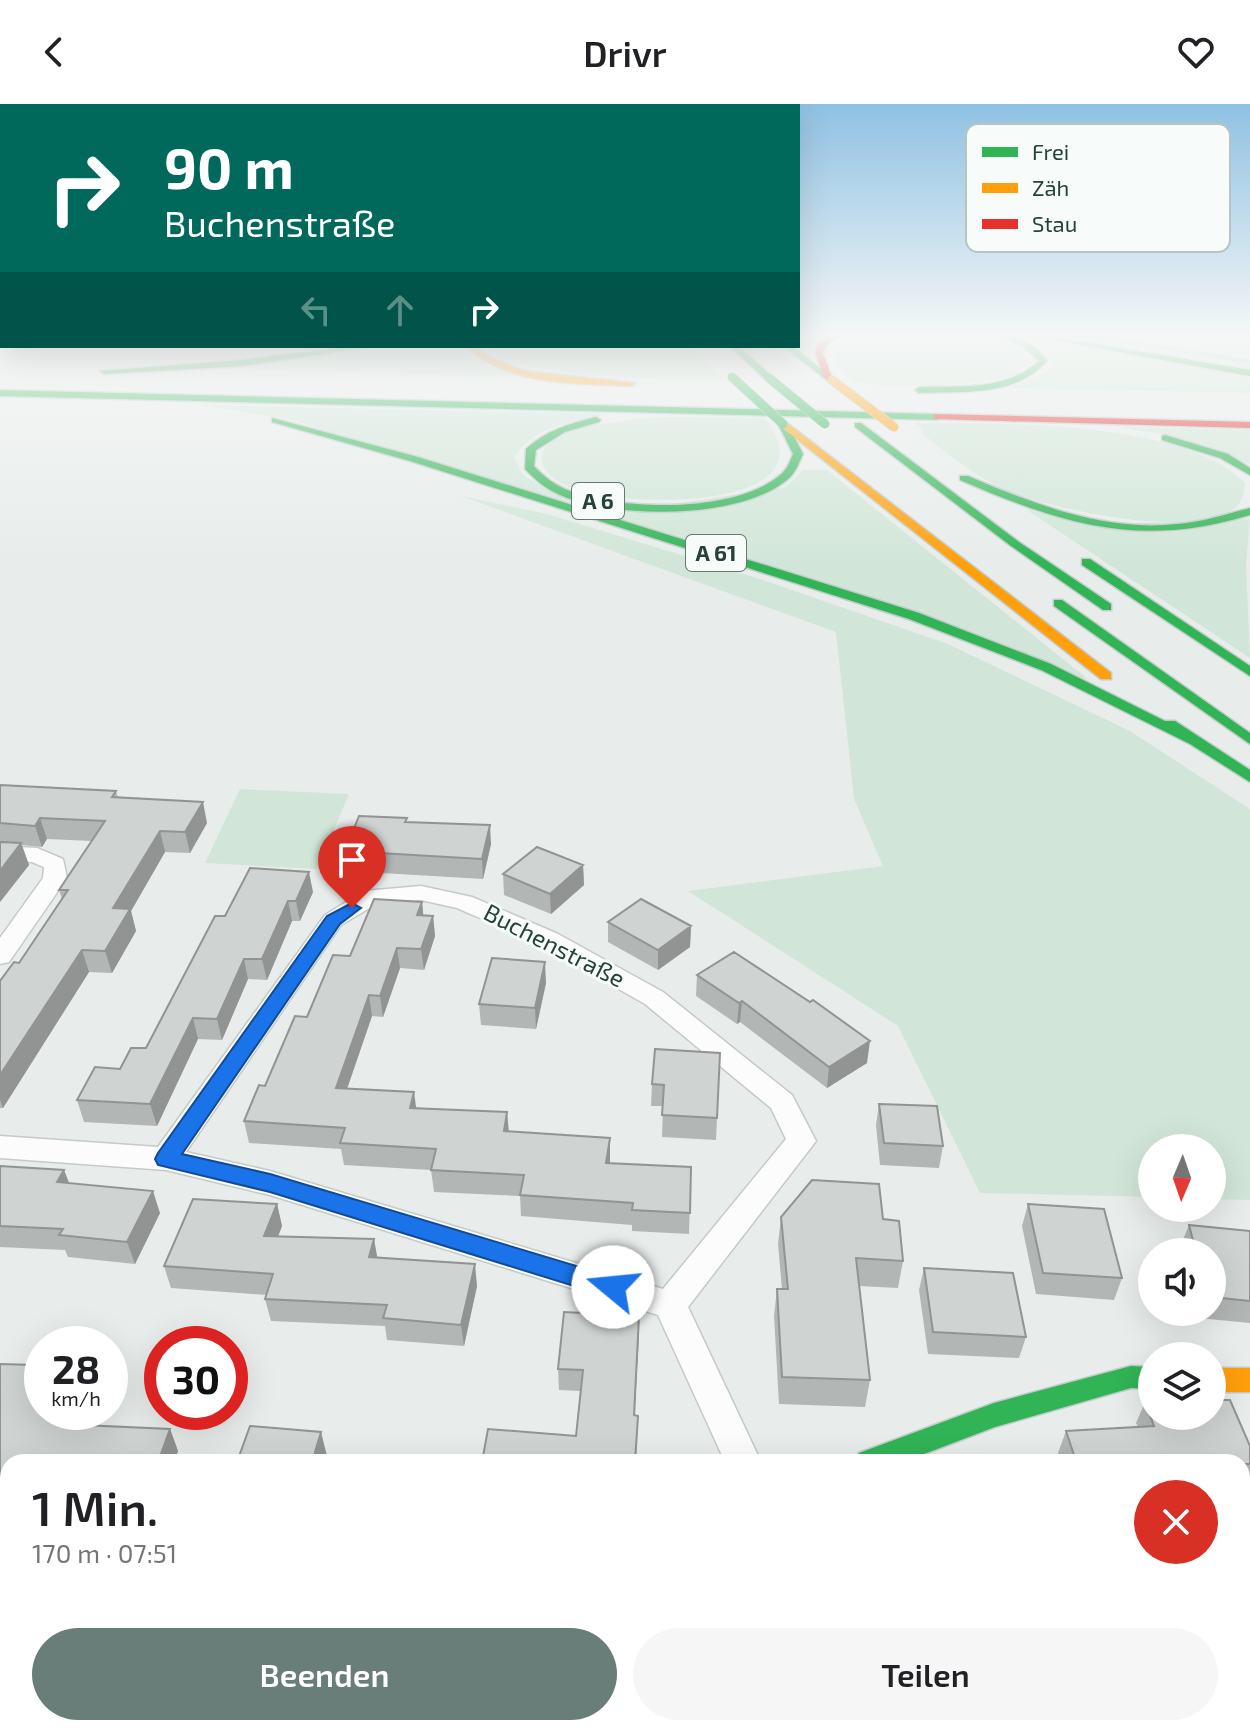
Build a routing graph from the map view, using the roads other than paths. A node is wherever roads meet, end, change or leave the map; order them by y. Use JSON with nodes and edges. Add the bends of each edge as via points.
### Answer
{"nodes":[{"id":1,"x":224,"y":412,"type":"edge"},
{"id":2,"x":680,"y":412,"type":"edge"},
{"id":3,"x":686,"y":412,"type":"edge"},
{"id":4,"x":770,"y":412,"type":"edge"},
{"id":5,"x":810,"y":412,"type":"edge"},
{"id":6,"x":841,"y":412,"type":"edge"},
{"id":7,"x":875,"y":412,"type":"edge"},
{"id":8,"x":1093,"y":412,"type":"edge"},
{"id":9,"x":1250,"y":416,"type":"edge"},
{"id":10,"x":996,"y":419,"type":"junction"},
{"id":11,"x":783,"y":424,"type":"junction"},
{"id":12,"x":1250,"y":425,"type":"edge"},
{"id":13,"x":831,"y":429,"type":"dead end"},
{"id":14,"x":900,"y":431,"type":"dead end"},
{"id":15,"x":1250,"y":472,"type":"edge"},
{"id":16,"x":1250,"y":511,"type":"edge"},
{"id":17,"x":1034,"y":527,"type":"dead end"},
{"id":18,"x":1070,"y":552,"type":"dead end"},
{"id":19,"x":1048,"y":595,"type":"dead end"},
{"id":20,"x":1120,"y":616,"type":"dead end"},
{"id":21,"x":1250,"y":672,"type":"edge"},
{"id":22,"x":1192,"y":740,"type":"junction"},
{"id":23,"x":1250,"y":740,"type":"edge"},
{"id":24,"x":1250,"y":777,"type":"edge"},
{"id":25,"x":0,"y":853,"type":"edge"},
{"id":26,"x":0,"y":956,"type":"edge"},
{"id":27,"x":0,"y":1147,"type":"edge"},
{"id":28,"x":166,"y":1159,"type":"junction"},
{"id":29,"x":670,"y":1305,"type":"junction"},
{"id":30,"x":1138,"y":1377,"type":"edge"},
{"id":31,"x":1226,"y":1380,"type":"edge"},
{"id":32,"x":1250,"y":1380,"type":"edge"},
{"id":33,"x":739,"y":1454,"type":"edge"},
{"id":34,"x":896,"y":1454,"type":"edge"}],
"edges":[{"from":1,"to":22,"type":"main road","number":"A 61","via":[[299,425],[429,463],[914,616],[1046,667]]},
{"from":2,"to":11,"type":"main road","number":"A 6","via":[[605,419],[560,430],[531,449],[529,467],[556,489],[597,501],[665,506],[733,500],[769,489],[792,473],[798,454]]},
{"from":3,"to":10,"type":"main road"},
{"from":4,"to":11,"type":"main road","bridge":true},
{"from":5,"to":13,"type":"main road","bridge":true},
{"from":6,"to":20,"type":"main road"},
{"from":7,"to":14,"type":"main road","bridge":true},
{"from":8,"to":9,"type":"main road"},
{"from":10,"to":12,"type":"main road"},
{"from":10,"to":15,"type":"main road","via":[[1146,434],[1208,450]]},
{"from":11,"to":22,"type":"main road","number":"A 61"},
{"from":16,"to":17,"type":"main road","via":[[1194,526],[1116,525],[1031,508],[958,474]]},
{"from":18,"to":21,"type":"main road"},
{"from":19,"to":23,"type":"main road"},
{"from":22,"to":24,"type":"main road","number":"A 61"},
{"from":25,"to":26,"type":"street","via":[[37,855],[55,864],[55,878]]},
{"from":27,"to":28,"type":"street"},
{"from":28,"to":29,"type":"street","via":[[270,1183]]},
{"from":28,"to":29,"type":"street","name":"Buchenstraße","via":[[333,920],[372,896],[421,893],[464,902],[549,939],[654,998],[782,1102],[801,1141]]},
{"from":29,"to":33,"type":"street"},
{"from":30,"to":34,"type":"main road","via":[[994,1415]]},
{"from":31,"to":32,"type":"main road"}]}
